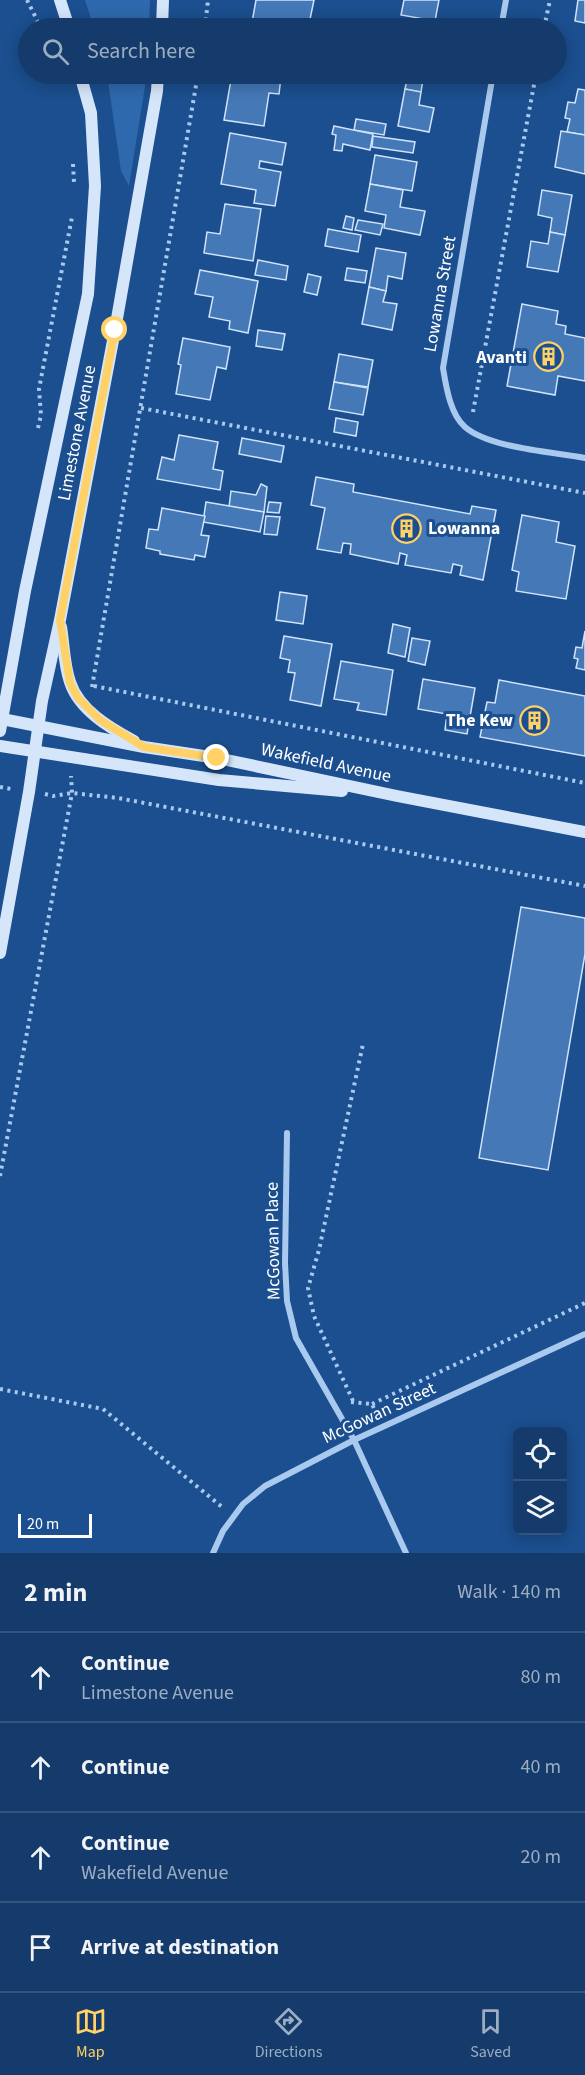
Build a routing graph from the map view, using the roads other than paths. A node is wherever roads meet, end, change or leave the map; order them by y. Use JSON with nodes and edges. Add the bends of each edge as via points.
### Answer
{"nodes":[{"id":1,"x":60,"y":0,"type":"edge"},
{"id":2,"x":163,"y":0,"type":"edge"},
{"id":3,"x":506,"y":0,"type":"edge"},
{"id":4,"x":66,"y":18,"type":"edge"},
{"id":5,"x":162,"y":18,"type":"edge"},
{"id":6,"x":503,"y":18,"type":"edge"},
{"id":7,"x":83,"y":84,"type":"edge"},
{"id":8,"x":157,"y":84,"type":"edge"},
{"id":9,"x":491,"y":84,"type":"edge"},
{"id":10,"x":585,"y":458,"type":"edge"},
{"id":11,"x":60,"y":620,"type":"junction"},
{"id":12,"x":1,"y":723,"type":"edge"},
{"id":13,"x":38,"y":727,"type":"junction"},
{"id":14,"x":0,"y":746,"type":"edge"},
{"id":15,"x":144,"y":747,"type":"junction"},
{"id":16,"x":34,"y":752,"type":"junction"},
{"id":17,"x":397,"y":796,"type":"junction"},
{"id":18,"x":585,"y":831,"type":"edge"},
{"id":19,"x":5,"y":906,"type":"edge"},
{"id":20,"x":0,"y":953,"type":"edge"},
{"id":21,"x":287,"y":1134,"type":"dead end"},
{"id":22,"x":585,"y":1334,"type":"edge"},
{"id":23,"x":354,"y":1440,"type":"junction"},
{"id":24,"x":213,"y":1553,"type":"edge"},
{"id":25,"x":406,"y":1553,"type":"edge"}],
"edges":[{"from":1,"to":4,"type":"main road"},
{"from":2,"to":5,"type":"main road"},
{"from":3,"to":6,"type":"street"},
{"from":7,"to":12,"type":"main road","name":"Limestone Avenue","via":[[90,113],[95,186],[88,294]]},
{"from":8,"to":11,"type":"main road","name":"Limestone Avenue"},
{"from":9,"to":10,"type":"street","name":"Lowanna Street","via":[[443,368],[449,400],[465,426],[491,441]]},
{"from":11,"to":13,"type":"main road","name":"Limestone Avenue"},
{"from":11,"to":15,"type":"main road","via":[[70,683],[78,698],[100,720]]},
{"from":12,"to":13,"type":"main road","name":"Wakefield Avenue"},
{"from":13,"to":15,"type":"main road","name":"Wakefield Avenue"},
{"from":13,"to":16,"type":"main road","name":"Limestone Avenue"},
{"from":14,"to":16,"type":"main road","name":"Wakefield Avenue"},
{"from":15,"to":17,"type":"main road","name":"Wakefield Avenue","via":[[217,758]]},
{"from":16,"to":17,"type":"main road","name":"Wakefield Avenue","via":[[219,780]]},
{"from":16,"to":19,"type":"main road","name":"Limestone Avenue"},
{"from":17,"to":18,"type":"main road","name":"Wakefield Avenue"},
{"from":19,"to":20,"type":"main road","name":"Limestone Avenue"},
{"from":21,"to":23,"type":"street","name":"McGowan Place","via":[[287,1301],[296,1338]]},
{"from":22,"to":23,"type":"street","name":"McGowan Street"},
{"from":23,"to":24,"type":"street","name":"McGowan Street","via":[[265,1486],[243,1504]]},
{"from":23,"to":25,"type":"street","name":"McGowan Place"}]}
